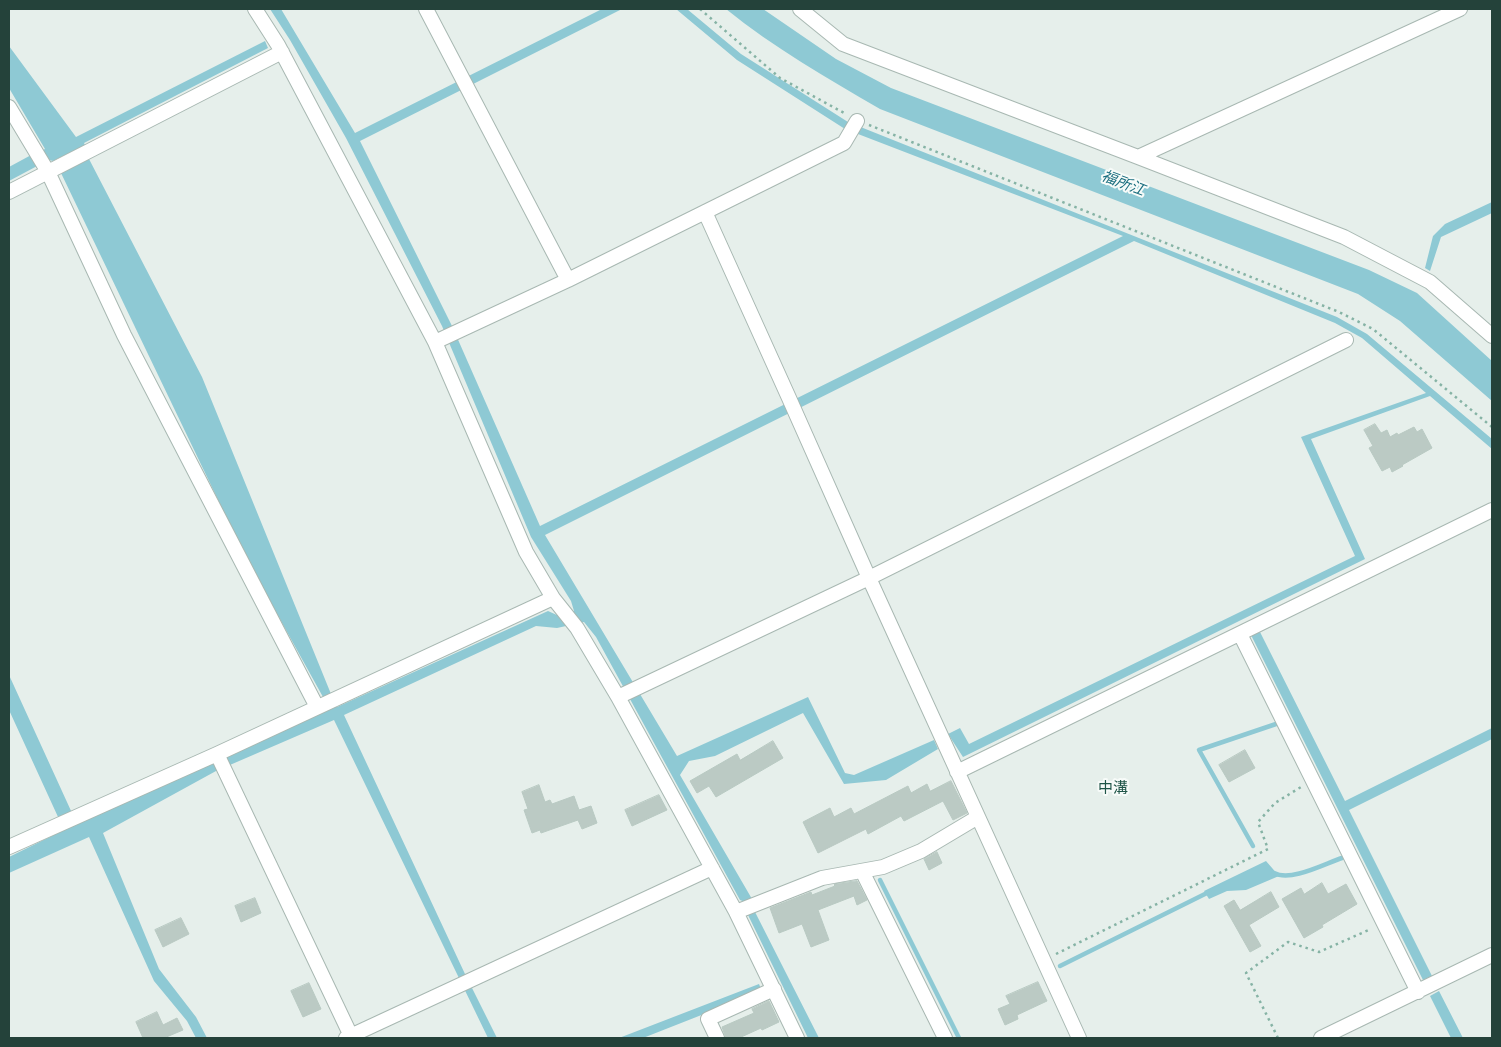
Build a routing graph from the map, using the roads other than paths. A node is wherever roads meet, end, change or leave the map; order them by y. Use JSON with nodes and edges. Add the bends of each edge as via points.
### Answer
{"nodes":[{"id":1,"x":255,"y":9,"type":"edge"},
{"id":2,"x":426,"y":9,"type":"edge"},
{"id":3,"x":800,"y":9,"type":"edge"},
{"id":4,"x":1460,"y":9,"type":"edge"},
{"id":5,"x":282,"y":52,"type":"junction"},
{"id":6,"x":9,"y":107,"type":"edge"},
{"id":7,"x":857,"y":121,"type":"road end"},
{"id":8,"x":1138,"y":157,"type":"junction"},
{"id":9,"x":53,"y":169,"type":"junction"},
{"id":10,"x":9,"y":192,"type":"edge"},
{"id":11,"x":705,"y":212,"type":"junction"},
{"id":12,"x":568,"y":280,"type":"junction"},
{"id":13,"x":1492,"y":336,"type":"edge"},
{"id":14,"x":1346,"y":340,"type":"dead end"},
{"id":15,"x":435,"y":342,"type":"junction"},
{"id":16,"x":1492,"y":510,"type":"edge"},
{"id":17,"x":869,"y":578,"type":"junction"},
{"id":18,"x":553,"y":598,"type":"junction"},
{"id":19,"x":1240,"y":634,"type":"junction"},
{"id":20,"x":618,"y":697,"type":"junction"},
{"id":21,"x":325,"y":703,"type":"junction"},
{"id":22,"x":217,"y":754,"type":"junction"},
{"id":23,"x":957,"y":772,"type":"junction"},
{"id":24,"x":978,"y":817,"type":"junction"},
{"id":25,"x":9,"y":848,"type":"edge"},
{"id":26,"x":712,"y":868,"type":"junction"},
{"id":27,"x":862,"y":871,"type":"junction"},
{"id":28,"x":736,"y":912,"type":"junction"},
{"id":29,"x":1492,"y":956,"type":"edge"},
{"id":30,"x":774,"y":989,"type":"junction"},
{"id":31,"x":1418,"y":992,"type":"junction"},
{"id":32,"x":348,"y":1037,"type":"edge"},
{"id":33,"x":717,"y":1038,"type":"edge"},
{"id":34,"x":798,"y":1038,"type":"edge"},
{"id":35,"x":945,"y":1038,"type":"edge"},
{"id":36,"x":1079,"y":1038,"type":"edge"},
{"id":37,"x":1322,"y":1038,"type":"edge"}],
"edges":[{"from":1,"to":5,"type":"street"},
{"from":2,"to":12,"type":"street"},
{"from":3,"to":8,"type":"street","via":[[843,44]]},
{"from":4,"to":8,"type":"street"},
{"from":5,"to":9,"type":"street"},
{"from":5,"to":15,"type":"street"},
{"from":6,"to":9,"type":"street"},
{"from":7,"to":11,"type":"street","via":[[844,143]]},
{"from":8,"to":13,"type":"street","via":[[1344,237],[1430,282]]},
{"from":9,"to":10,"type":"street"},
{"from":9,"to":21,"type":"street","via":[[124,335]]},
{"from":11,"to":12,"type":"street"},
{"from":11,"to":17,"type":"street"},
{"from":12,"to":15,"type":"street"},
{"from":14,"to":17,"type":"street"},
{"from":15,"to":18,"type":"street","via":[[526,552]]},
{"from":16,"to":19,"type":"street"},
{"from":17,"to":20,"type":"street"},
{"from":17,"to":23,"type":"street"},
{"from":18,"to":20,"type":"street","via":[[577,628]]},
{"from":18,"to":21,"type":"street"},
{"from":19,"to":23,"type":"street"},
{"from":19,"to":31,"type":"street"},
{"from":20,"to":26,"type":"street"},
{"from":21,"to":22,"type":"street"},
{"from":22,"to":25,"type":"street"},
{"from":22,"to":32,"type":"street"},
{"from":23,"to":24,"type":"street"},
{"from":24,"to":27,"type":"street","via":[[921,851],[883,867]]},
{"from":24,"to":36,"type":"street"},
{"from":26,"to":28,"type":"street"},
{"from":26,"to":32,"type":"street"},
{"from":27,"to":28,"type":"street","via":[[822,878]]},
{"from":27,"to":35,"type":"street"},
{"from":28,"to":30,"type":"street"},
{"from":29,"to":31,"type":"street"},
{"from":30,"to":33,"type":"street","via":[[708,1019]]},
{"from":30,"to":34,"type":"street"},
{"from":31,"to":37,"type":"street"}]}
